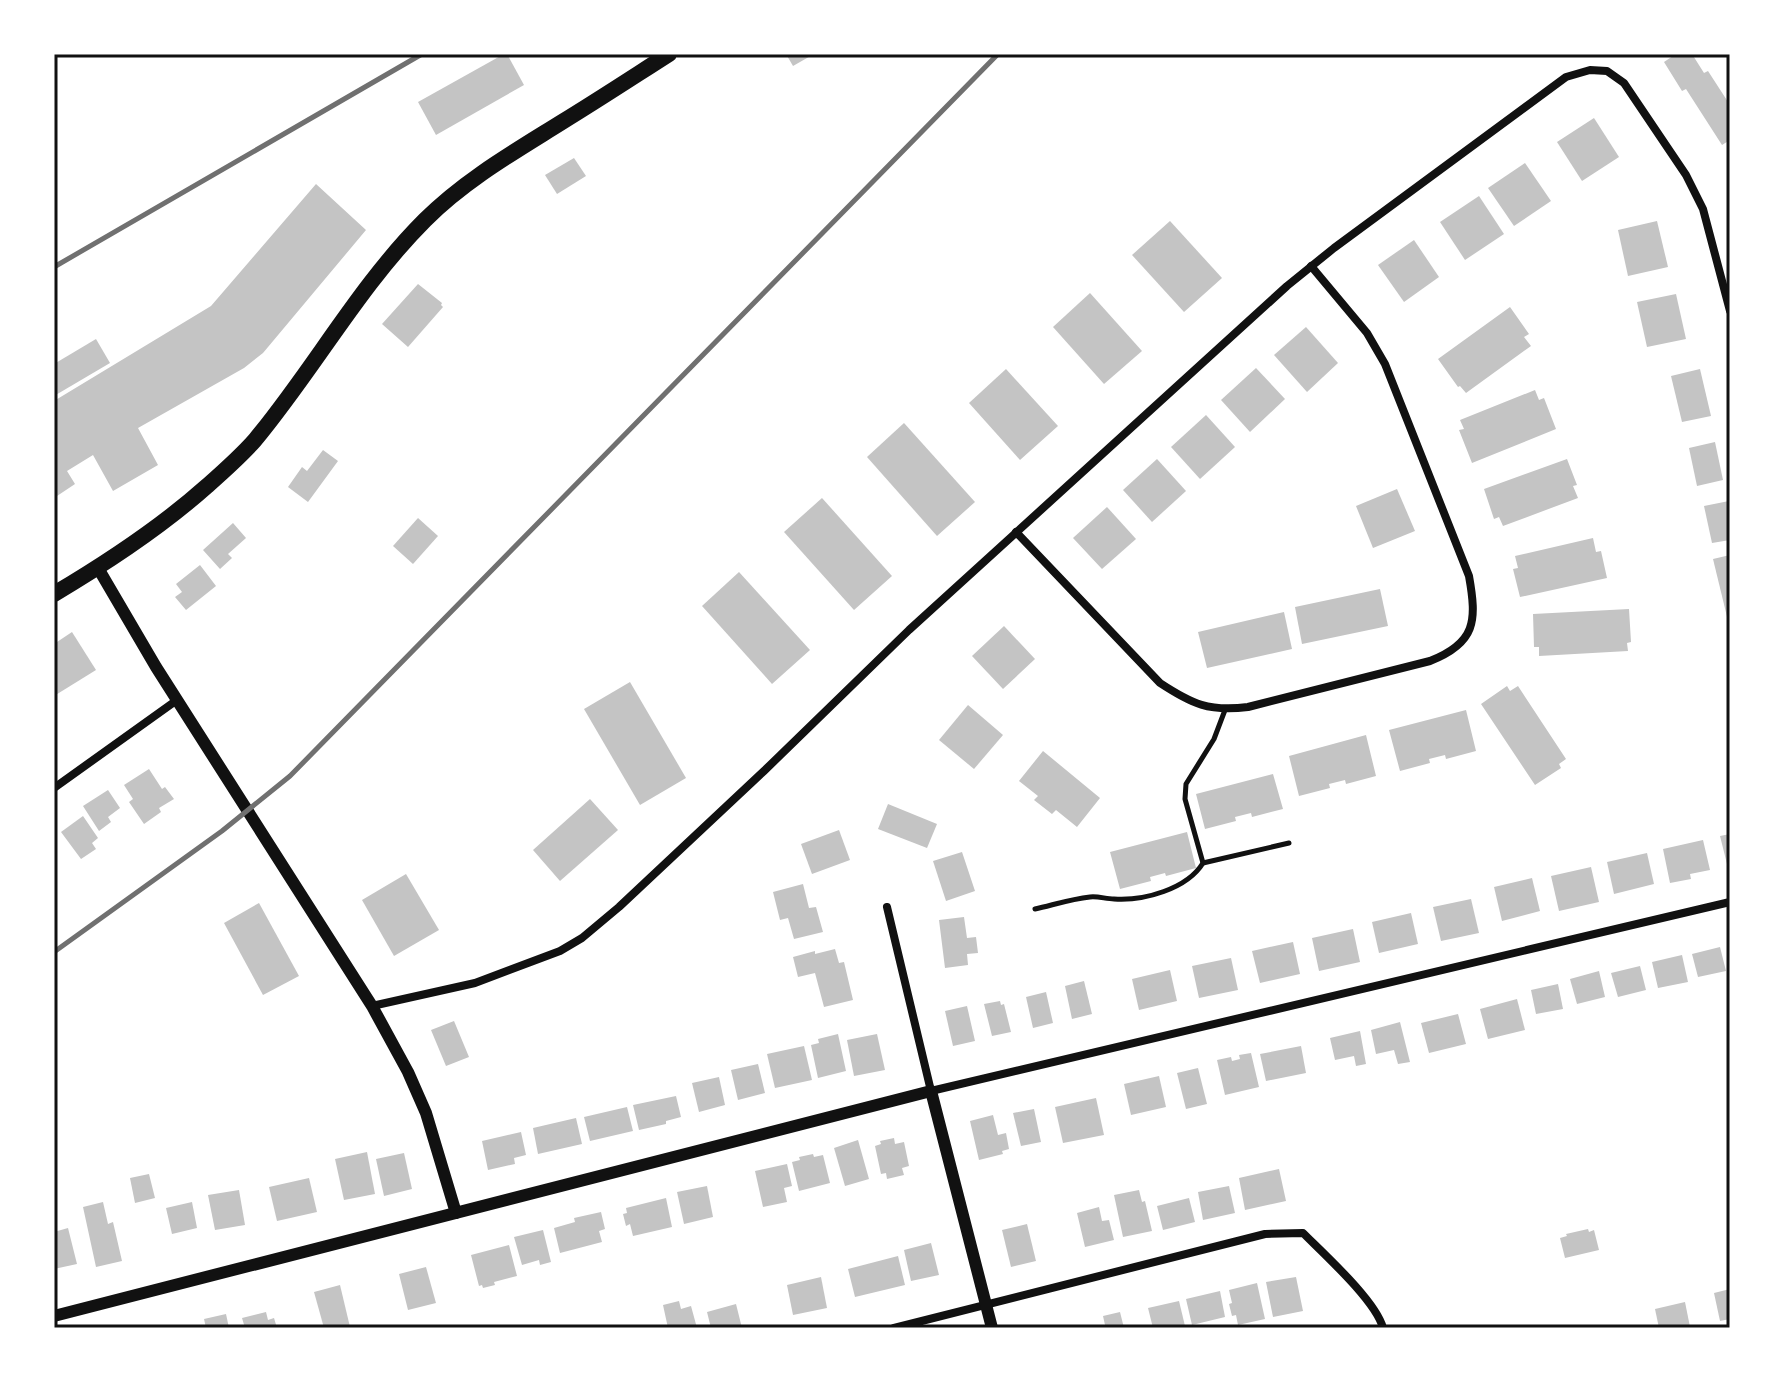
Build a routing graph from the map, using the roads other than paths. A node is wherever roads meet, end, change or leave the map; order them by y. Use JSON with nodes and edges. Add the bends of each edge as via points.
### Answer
{"nodes":[{"id":1,"x":669,"y":54,"type":"edge"},
{"id":2,"x":1311,"y":266,"type":"junction"},
{"id":3,"x":1730,"y":311,"type":"edge"},
{"id":4,"x":1016,"y":532,"type":"junction"},
{"id":5,"x":98,"y":568,"type":"junction"},
{"id":6,"x":54,"y":594,"type":"edge"},
{"id":7,"x":177,"y":700,"type":"junction"},
{"id":8,"x":1225,"y":710,"type":"junction"},
{"id":9,"x":54,"y":788,"type":"edge"},
{"id":10,"x":1289,"y":843,"type":"dead end"},
{"id":11,"x":1203,"y":863,"type":"junction"},
{"id":12,"x":1730,"y":902,"type":"edge"},
{"id":13,"x":887,"y":907,"type":"dead end"},
{"id":14,"x":1035,"y":909,"type":"dead end"},
{"id":15,"x":372,"y":1006,"type":"junction"},
{"id":16,"x":931,"y":1091,"type":"junction"},
{"id":17,"x":456,"y":1213,"type":"junction"},
{"id":18,"x":986,"y":1304,"type":"junction"},
{"id":19,"x":54,"y":1316,"type":"edge"},
{"id":20,"x":894,"y":1328,"type":"edge"},
{"id":21,"x":992,"y":1328,"type":"edge"},
{"id":22,"x":1383,"y":1328,"type":"edge"}],
"edges":[{"from":1,"to":5,"type":"main road","via":[[499,161],[438,208],[391,257],[254,441],[158,527]]},
{"from":2,"to":3,"type":"street","via":[[1566,77],[1607,71],[1624,83],[1686,175],[1703,209]]},
{"from":2,"to":4,"type":"street"},
{"from":2,"to":8,"type":"street","via":[[1367,333],[1385,364],[1469,576],[1471,625],[1462,644],[1430,661]]},
{"from":4,"to":8,"type":"street","via":[[1160,683],[1200,705]]},
{"from":4,"to":15,"type":"street","via":[[582,938],[475,983]]},
{"from":5,"to":6,"type":"main road"},
{"from":5,"to":7,"type":"street"},
{"from":7,"to":9,"type":"street"},
{"from":7,"to":15,"type":"street"},
{"from":8,"to":11,"type":"lane","via":[[1186,784],[1185,799]]},
{"from":10,"to":11,"type":"lane"},
{"from":11,"to":14,"type":"lane","via":[[1185,882],[1154,894],[1117,900],[1092,896]]},
{"from":12,"to":16,"type":"street"},
{"from":13,"to":16,"type":"street"},
{"from":15,"to":17,"type":"street","via":[[426,1113]]},
{"from":16,"to":17,"type":"street"},
{"from":16,"to":18,"type":"street"},
{"from":17,"to":19,"type":"street"},
{"from":18,"to":20,"type":"street"},
{"from":18,"to":21,"type":"street"},
{"from":18,"to":22,"type":"street","via":[[1265,1234],[1303,1233],[1370,1304]]}]}
